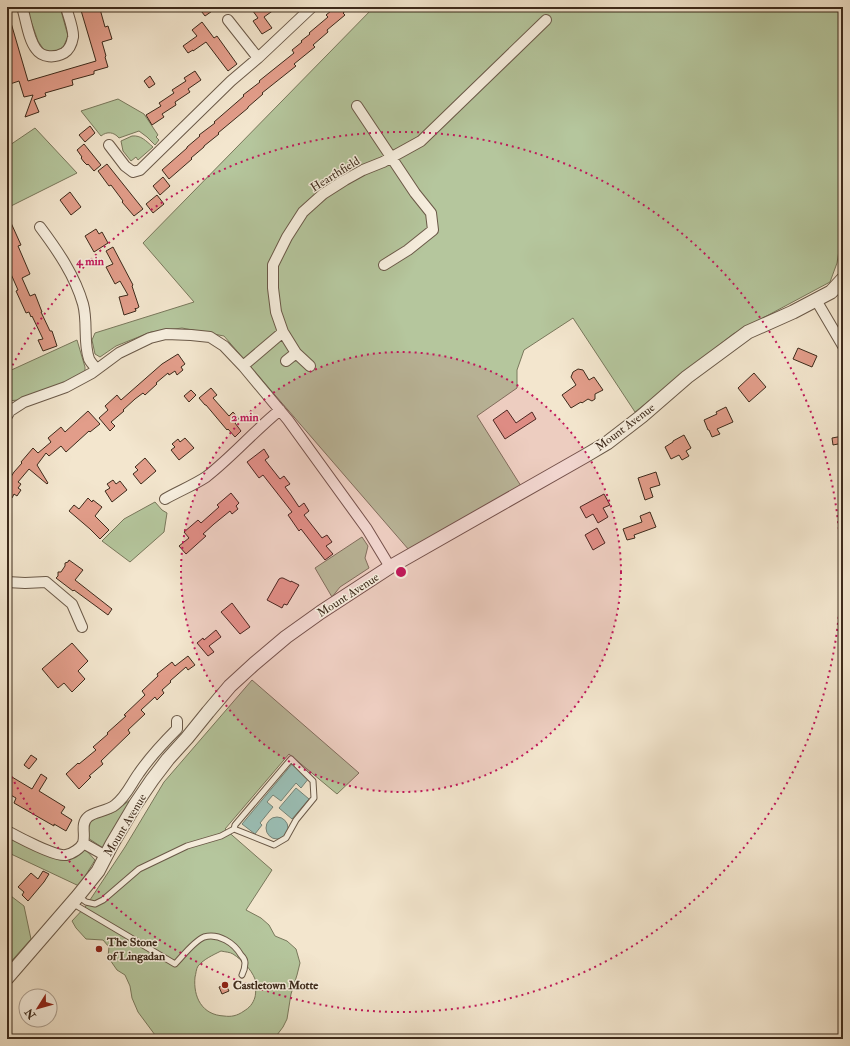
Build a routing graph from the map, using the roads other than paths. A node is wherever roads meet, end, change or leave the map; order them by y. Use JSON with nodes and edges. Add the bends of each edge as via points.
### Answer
{"nodes":[{"id":1,"x":22,"y":7,"type":"edge"},
{"id":2,"x":66,"y":7,"type":"edge"},
{"id":3,"x":312,"y":7,"type":"edge"},
{"id":4,"x":228,"y":20,"type":"dead end"},
{"id":5,"x":546,"y":20,"type":"dead end"},
{"id":6,"x":258,"y":58,"type":"junction"},
{"id":7,"x":357,"y":106,"type":"dead end"},
{"id":8,"x":109,"y":145,"type":"dead end"},
{"id":9,"x":392,"y":157,"type":"junction"},
{"id":10,"x":40,"y":228,"type":"dead end"},
{"id":11,"x":384,"y":265,"type":"dead end"},
{"id":12,"x":843,"y":279,"type":"edge"},
{"id":13,"x":816,"y":300,"type":"junction"},
{"id":14,"x":283,"y":332,"type":"junction"},
{"id":15,"x":843,"y":346,"type":"edge"},
{"id":16,"x":296,"y":353,"type":"junction"},
{"id":17,"x":286,"y":361,"type":"dead end"},
{"id":18,"x":243,"y":366,"type":"junction"},
{"id":19,"x":310,"y":366,"type":"dead end"},
{"id":20,"x":97,"y":369,"type":"junction"},
{"id":21,"x":280,"y":410,"type":"junction"},
{"id":22,"x":8,"y":412,"type":"edge"},
{"id":23,"x":165,"y":499,"type":"dead end"},
{"id":24,"x":390,"y":567,"type":"junction"},
{"id":25,"x":7,"y":582,"type":"edge"},
{"id":26,"x":82,"y":627,"type":"dead end"},
{"id":27,"x":177,"y":721,"type":"dead end"},
{"id":28,"x":234,"y":829,"type":"junction"},
{"id":29,"x":7,"y":831,"type":"edge"},
{"id":30,"x":83,"y":843,"type":"junction"},
{"id":31,"x":106,"y":856,"type":"junction"},
{"id":32,"x":75,"y":899,"type":"junction"},
{"id":33,"x":242,"y":975,"type":"dead end"},
{"id":34,"x":7,"y":978,"type":"edge"}],
"edges":[{"from":1,"to":2,"type":"street","via":[[36,50],[45,56],[53,57],[65,53],[74,35]]},
{"from":3,"to":6,"type":"street"},
{"from":4,"to":6,"type":"street"},
{"from":5,"to":9,"type":"street","name":"Hearthfield","via":[[421,141]]},
{"from":6,"to":8,"type":"street","via":[[140,170],[133,172],[125,166]]},
{"from":7,"to":9,"type":"street"},
{"from":9,"to":11,"type":"street","via":[[430,213],[433,230]]},
{"from":9,"to":14,"type":"street","name":"Hearthfield","via":[[363,170],[323,194],[303,212],[287,237],[273,265],[276,312]]},
{"from":10,"to":20,"type":"street","via":[[74,280],[84,306],[90,361]]},
{"from":12,"to":13,"type":"street","name":"Mount Avenue","via":[[831,292]]},
{"from":13,"to":15,"type":"street"},
{"from":13,"to":24,"type":"street","name":"Mount Avenue","via":[[748,332],[687,377],[642,416],[585,456]]},
{"from":14,"to":16,"type":"street","name":"Hearthfield"},
{"from":14,"to":18,"type":"street"},
{"from":16,"to":17,"type":"street"},
{"from":16,"to":19,"type":"street","name":"Hearthfield"},
{"from":18,"to":20,"type":"street","via":[[224,346],[210,337],[166,334],[150,338],[119,353]]},
{"from":18,"to":21,"type":"street"},
{"from":20,"to":22,"type":"street","via":[[66,387],[24,402]]},
{"from":21,"to":23,"type":"street","via":[[204,478]]},
{"from":21,"to":24,"type":"street","via":[[367,529]]},
{"from":24,"to":31,"type":"street","name":"Mount Avenue","via":[[286,637],[230,686],[152,780]]},
{"from":25,"to":26,"type":"street","via":[[46,582],[72,604]]},
{"from":27,"to":30,"type":"street","via":[[177,729],[159,747],[115,806],[89,815],[84,821]]},
{"from":28,"to":28,"type":"lane","via":[[291,759],[314,781],[314,798],[296,820],[286,838],[274,845]]},
{"from":28,"to":32,"type":"lane","via":[[221,836],[187,846],[139,869],[95,904]]},
{"from":29,"to":30,"type":"street","via":[[51,852],[66,855],[77,851]]},
{"from":30,"to":31,"type":"street"},
{"from":31,"to":32,"type":"street","name":"Mount Avenue","via":[[98,871]]},
{"from":32,"to":33,"type":"lane","via":[[175,964],[204,938],[223,938],[230,942],[245,961]]},
{"from":32,"to":34,"type":"street","name":"Mount Avenue"}]}
